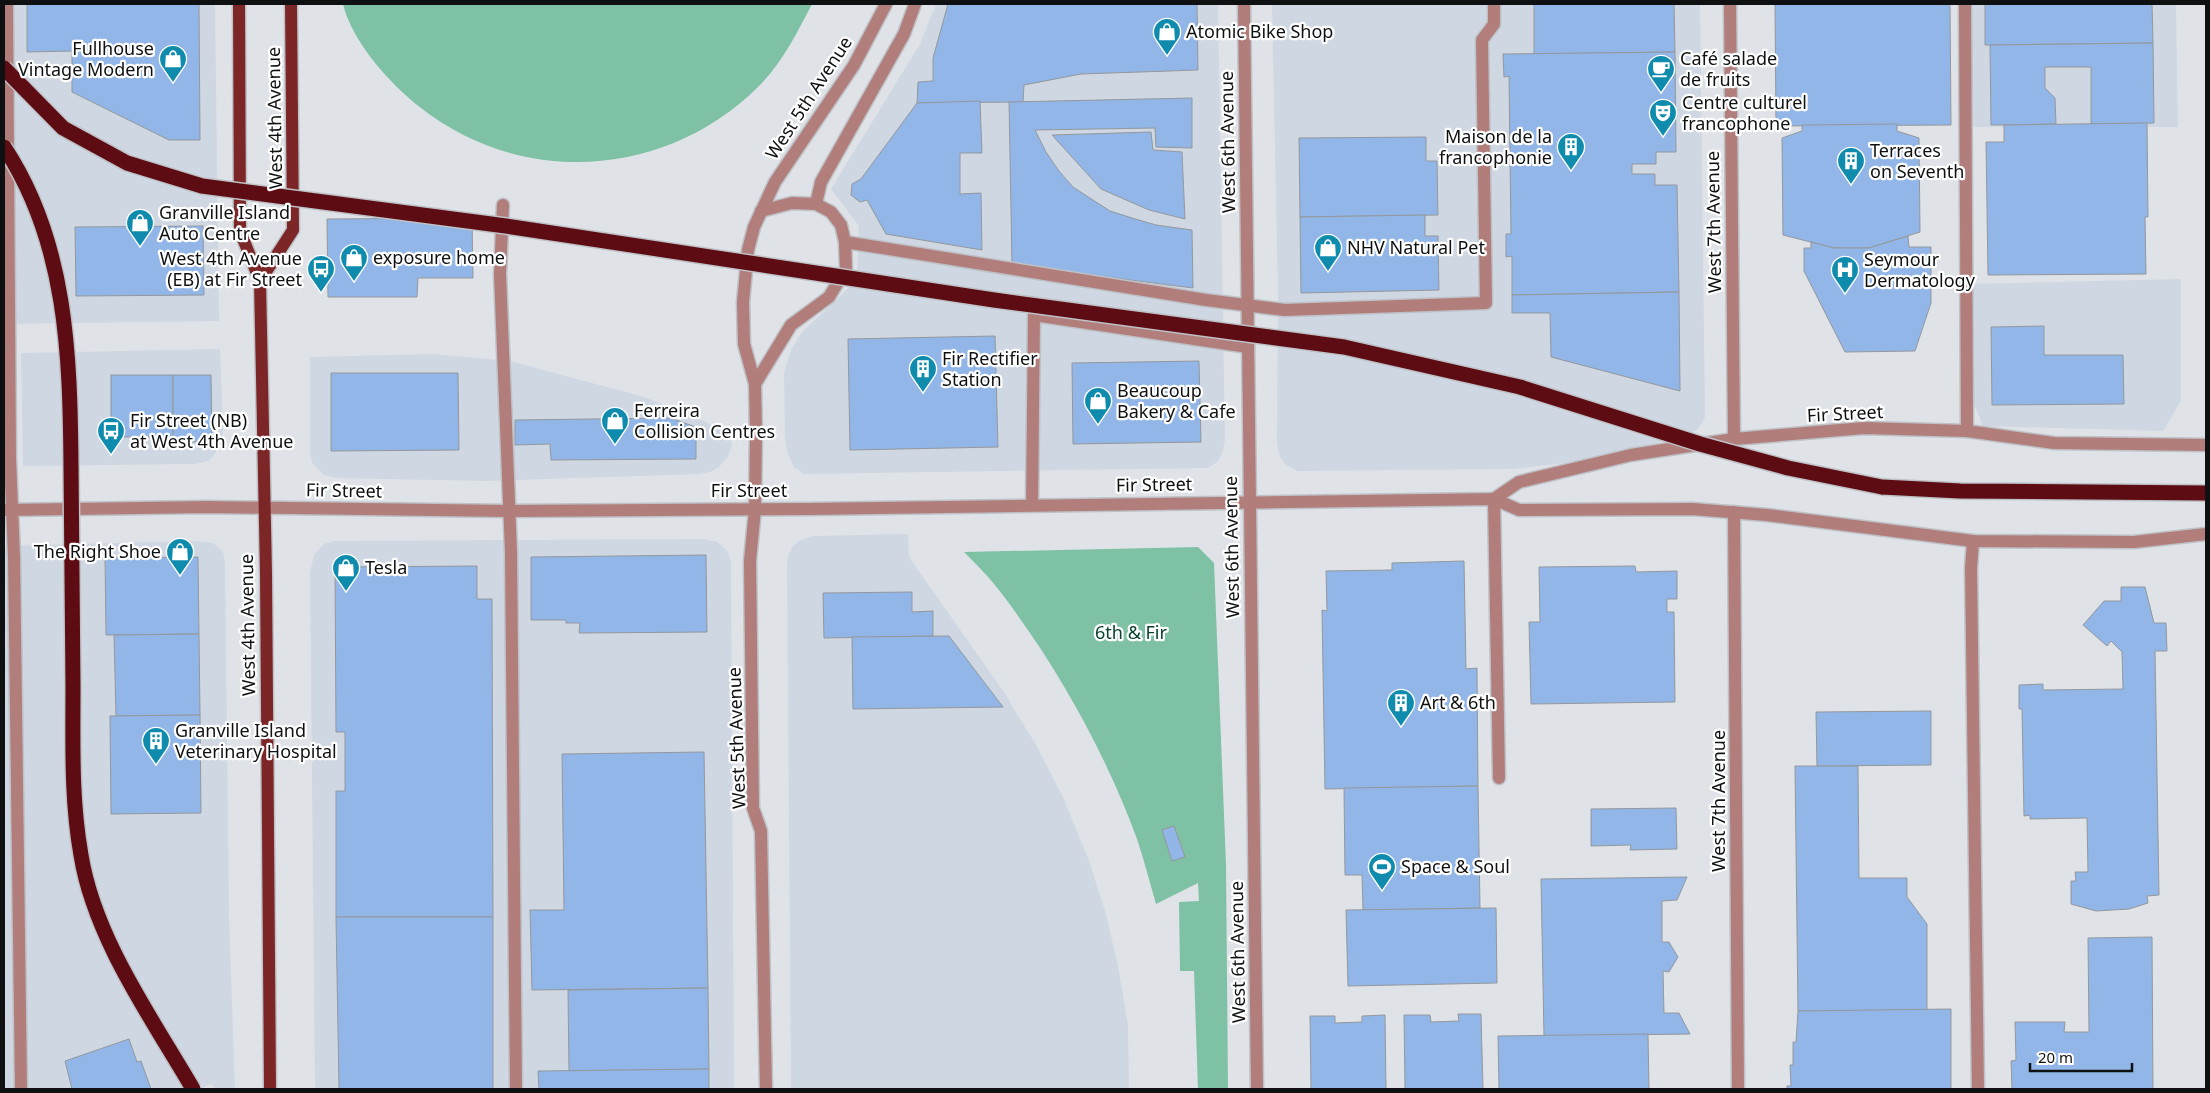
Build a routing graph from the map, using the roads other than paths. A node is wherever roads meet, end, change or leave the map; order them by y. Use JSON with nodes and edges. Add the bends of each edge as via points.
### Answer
{"nodes":[{"id":1,"x":7,"y":4,"type":"edge"},
{"id":2,"x":239,"y":4,"type":"edge"},
{"id":3,"x":291,"y":4,"type":"edge"},
{"id":4,"x":886,"y":4,"type":"edge"},
{"id":5,"x":915,"y":4,"type":"edge"},
{"id":6,"x":1244,"y":4,"type":"edge"},
{"id":7,"x":1494,"y":4,"type":"edge"},
{"id":8,"x":1730,"y":4,"type":"edge"},
{"id":9,"x":1965,"y":4,"type":"edge"},
{"id":10,"x":4,"y":68,"type":"edge"},
{"id":11,"x":4,"y":147,"type":"edge"},
{"id":12,"x":7,"y":201,"type":"edge"},
{"id":13,"x":816,"y":204,"type":"junction"},
{"id":14,"x":503,"y":205,"type":"dead end"},
{"id":15,"x":761,"y":211,"type":"junction"},
{"id":16,"x":845,"y":242,"type":"junction"},
{"id":17,"x":260,"y":281,"type":"junction"},
{"id":18,"x":1248,"y":305,"type":"junction"},
{"id":19,"x":1248,"y":347,"type":"junction"},
{"id":20,"x":755,"y":384,"type":"junction"},
{"id":21,"x":1967,"y":431,"type":"junction"},
{"id":22,"x":1734,"y":439,"type":"junction"},
{"id":23,"x":2206,"y":445,"type":"edge"},
{"id":24,"x":2206,"y":493,"type":"edge"},
{"id":25,"x":1494,"y":499,"type":"junction"},
{"id":26,"x":1249,"y":501,"type":"junction"},
{"id":27,"x":1032,"y":505,"type":"junction"},
{"id":28,"x":264,"y":507,"type":"junction"},
{"id":29,"x":755,"y":509,"type":"junction"},
{"id":30,"x":8,"y":510,"type":"edge"},
{"id":31,"x":509,"y":511,"type":"junction"},
{"id":32,"x":1734,"y":512,"type":"junction"},
{"id":33,"x":2206,"y":534,"type":"edge"},
{"id":34,"x":1973,"y":541,"type":"junction"},
{"id":35,"x":1499,"y":778,"type":"dead end"},
{"id":36,"x":21,"y":1089,"type":"edge"},
{"id":37,"x":193,"y":1089,"type":"edge"},
{"id":38,"x":270,"y":1089,"type":"edge"},
{"id":39,"x":516,"y":1089,"type":"edge"},
{"id":40,"x":766,"y":1089,"type":"edge"},
{"id":41,"x":1257,"y":1089,"type":"edge"},
{"id":42,"x":1738,"y":1089,"type":"edge"},
{"id":43,"x":1978,"y":1089,"type":"edge"}],
"edges":[{"from":1,"to":12,"type":"street"},
{"from":2,"to":17,"type":"main road","name":"West 4th Avenue","via":[[240,231]]},
{"from":3,"to":17,"type":"main road","name":"West 4th Avenue","via":[[294,230]]},
{"from":4,"to":15,"type":"street","name":"West 5th Avenue","via":[[854,65],[775,182]]},
{"from":5,"to":13,"type":"street","via":[[904,34],[821,182]]},
{"from":6,"to":18,"type":"street","name":"West 6th Avenue"},
{"from":7,"to":18,"type":"street","via":[[1494,24],[1482,40],[1486,303],[1285,310]]},
{"from":8,"to":22,"type":"street","name":"West 7th Avenue"},
{"from":9,"to":21,"type":"street"},
{"from":10,"to":24,"type":"highway","bridge":true,"via":[[63,128],[126,162],[202,186],[506,226],[984,298],[1344,347],[1520,387],[1700,444],[1788,468],[1882,487],[1960,491]]},
{"from":11,"to":37,"type":"highway","bridge":true,"via":[[39,211],[56,271],[66,326],[71,421],[73,791],[81,856],[100,921]]},
{"from":12,"to":30,"type":"street"},
{"from":13,"to":15,"type":"street","via":[[792,203]]},
{"from":13,"to":16,"type":"street","via":[[831,212],[841,225]]},
{"from":14,"to":31,"type":"street","via":[[500,274]]},
{"from":15,"to":20,"type":"street","name":"West 5th Avenue","via":[[748,250],[743,302],[744,344]]},
{"from":16,"to":18,"type":"street"},
{"from":16,"to":20,"type":"street","via":[[846,270],[829,297],[791,325]]},
{"from":17,"to":28,"type":"main road","name":"West 4th Avenue"},
{"from":18,"to":19,"type":"street","name":"West 6th Avenue"},
{"from":19,"to":26,"type":"street","name":"West 6th Avenue"},
{"from":19,"to":27,"type":"street","via":[[1034,315]]},
{"from":20,"to":29,"type":"street","name":"West 5th Avenue"},
{"from":21,"to":22,"type":"street","name":"Fir Street","via":[[1864,428]]},
{"from":21,"to":23,"type":"street","name":"Fir Street","via":[[2054,443]]},
{"from":22,"to":25,"type":"street","name":"Fir Street","via":[[1631,455],[1520,482]]},
{"from":25,"to":26,"type":"street","name":"Fir Street"},
{"from":25,"to":32,"type":"street","name":"Fir Street","via":[[1519,510],[1692,509]]},
{"from":25,"to":35,"type":"street"},
{"from":26,"to":27,"type":"street","name":"Fir Street"},
{"from":26,"to":41,"type":"street","name":"West 6th Avenue"},
{"from":27,"to":29,"type":"street","name":"Fir Street"},
{"from":28,"to":30,"type":"street","name":"Fir Street"},
{"from":28,"to":31,"type":"street","name":"Fir Street"},
{"from":28,"to":38,"type":"main road","name":"West 4th Avenue"},
{"from":29,"to":31,"type":"street","name":"Fir Street"},
{"from":29,"to":40,"type":"street","name":"West 5th Avenue","via":[[750,554],[753,808],[761,831]]},
{"from":30,"to":36,"type":"street"},
{"from":31,"to":39,"type":"street"},
{"from":32,"to":34,"type":"street","name":"Fir Street"},
{"from":32,"to":42,"type":"street","name":"West 7th Avenue"},
{"from":33,"to":34,"type":"street","name":"Fir Street","via":[[2134,542]]},
{"from":34,"to":43,"type":"street"}]}
